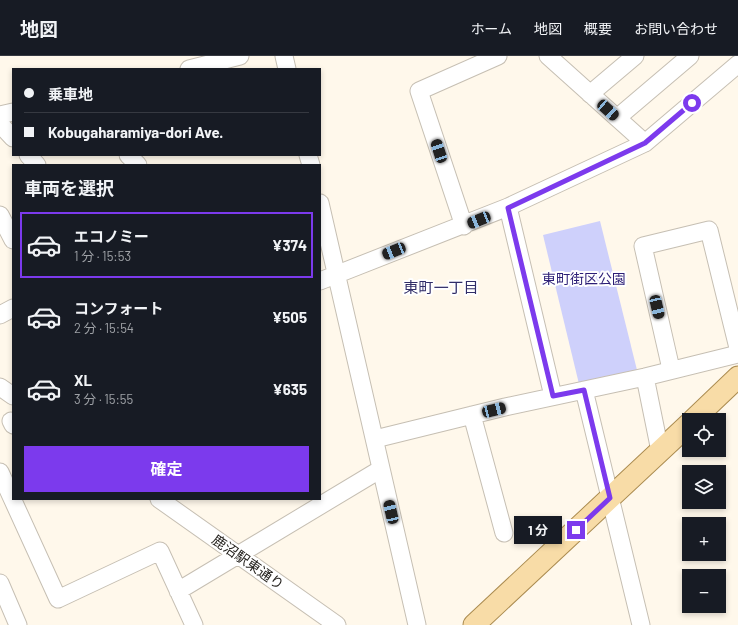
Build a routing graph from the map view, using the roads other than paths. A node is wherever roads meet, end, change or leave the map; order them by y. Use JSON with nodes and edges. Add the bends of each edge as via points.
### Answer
{"nodes":[{"id":1,"x":240,"y":56,"type":"edge"},
{"id":2,"x":284,"y":56,"type":"edge"},
{"id":3,"x":498,"y":56,"type":"edge"},
{"id":4,"x":548,"y":56,"type":"edge"},
{"id":5,"x":635,"y":56,"type":"edge"},
{"id":6,"x":690,"y":56,"type":"edge"},
{"id":7,"x":738,"y":64,"type":"edge"},
{"id":8,"x":192,"y":68,"type":"edge"},
{"id":9,"x":287,"y":68,"type":"edge"},
{"id":10,"x":590,"y":94,"type":"junction"},
{"id":11,"x":12,"y":112,"type":"edge"},
{"id":12,"x":0,"y":115,"type":"edge"},
{"id":13,"x":617,"y":118,"type":"junction"},
{"id":14,"x":0,"y":124,"type":"edge"},
{"id":15,"x":12,"y":137,"type":"edge"},
{"id":16,"x":645,"y":143,"type":"junction"},
{"id":17,"x":29,"y":156,"type":"edge"},
{"id":18,"x":129,"y":156,"type":"edge"},
{"id":19,"x":36,"y":164,"type":"edge"},
{"id":20,"x":137,"y":164,"type":"edge"},
{"id":21,"x":321,"y":207,"type":"edge"},
{"id":22,"x":508,"y":208,"type":"junction"},
{"id":23,"x":0,"y":215,"type":"edge"},
{"id":24,"x":464,"y":226,"type":"junction"},
{"id":25,"x":12,"y":238,"type":"edge"},
{"id":26,"x":338,"y":274,"type":"junction"},
{"id":27,"x":321,"y":281,"type":"edge"},
{"id":28,"x":12,"y":309,"type":"edge"},
{"id":29,"x":0,"y":315,"type":"edge"},
{"id":30,"x":738,"y":348,"type":"edge"},
{"id":31,"x":738,"y":354,"type":"edge"},
{"id":32,"x":671,"y":369,"type":"junction"},
{"id":33,"x":645,"y":376,"type":"junction"},
{"id":34,"x":738,"y":377,"type":"edge"},
{"id":35,"x":0,"y":387,"type":"edge"},
{"id":36,"x":584,"y":390,"type":"junction"},
{"id":37,"x":12,"y":395,"type":"edge"},
{"id":38,"x":553,"y":396,"type":"junction"},
{"id":39,"x":700,"y":413,"type":"edge"},
{"id":40,"x":472,"y":415,"type":"junction"},
{"id":41,"x":682,"y":431,"type":"edge"},
{"id":42,"x":375,"y":439,"type":"junction"},
{"id":43,"x":660,"y":451,"type":"junction"},
{"id":44,"x":12,"y":465,"type":"edge"},
{"id":45,"x":382,"y":469,"type":"junction"},
{"id":46,"x":0,"y":472,"type":"edge"},
{"id":47,"x":12,"y":498,"type":"edge"},
{"id":48,"x":610,"y":498,"type":"junction"},
{"id":49,"x":13,"y":500,"type":"edge"},
{"id":50,"x":160,"y":500,"type":"edge"},
{"id":51,"x":504,"y":533,"type":"dead end"},
{"id":52,"x":238,"y":555,"type":"junction"},
{"id":53,"x":0,"y":583,"type":"edge"},
{"id":54,"x":178,"y":591,"type":"junction"},
{"id":55,"x":18,"y":625,"type":"edge"},
{"id":56,"x":194,"y":625,"type":"edge"},
{"id":57,"x":337,"y":625,"type":"edge"},
{"id":58,"x":418,"y":625,"type":"edge"},
{"id":59,"x":474,"y":625,"type":"edge"},
{"id":60,"x":641,"y":625,"type":"edge"}],
"edges":[{"from":1,"to":8,"type":"street"},
{"from":2,"to":9,"type":"street"},
{"from":3,"to":24,"type":"street","via":[[419,91]]},
{"from":4,"to":10,"type":"street"},
{"from":5,"to":10,"type":"street"},
{"from":6,"to":13,"type":"street"},
{"from":7,"to":16,"type":"street"},
{"from":10,"to":13,"type":"street"},
{"from":11,"to":12,"type":"street"},
{"from":13,"to":16,"type":"street"},
{"from":14,"to":15,"type":"street"},
{"from":16,"to":22,"type":"street"},
{"from":17,"to":19,"type":"street"},
{"from":18,"to":20,"type":"street"},
{"from":21,"to":26,"type":"street"},
{"from":22,"to":24,"type":"street"},
{"from":22,"to":38,"type":"street"},
{"from":23,"to":25,"type":"street"},
{"from":24,"to":26,"type":"street"},
{"from":26,"to":27,"type":"street"},
{"from":26,"to":42,"type":"street"},
{"from":28,"to":29,"type":"street"},
{"from":30,"to":32,"type":"street","via":[[709,230],[643,246]]},
{"from":31,"to":32,"type":"street"},
{"from":32,"to":33,"type":"street"},
{"from":33,"to":36,"type":"street"},
{"from":33,"to":43,"type":"street"},
{"from":34,"to":39,"type":"main road"},
{"from":35,"to":37,"type":"street"},
{"from":36,"to":38,"type":"street"},
{"from":36,"to":48,"type":"street"},
{"from":38,"to":40,"type":"street"},
{"from":40,"to":42,"type":"street"},
{"from":40,"to":51,"type":"street"},
{"from":41,"to":43,"type":"main road"},
{"from":42,"to":45,"type":"street"},
{"from":43,"to":48,"type":"main road"},
{"from":44,"to":46,"type":"street"},
{"from":45,"to":52,"type":"street"},
{"from":45,"to":58,"type":"street"},
{"from":46,"to":47,"type":"street"},
{"from":48,"to":59,"type":"main road"},
{"from":48,"to":60,"type":"street"},
{"from":49,"to":54,"type":"street","via":[[58,599],[160,551]]},
{"from":50,"to":52,"type":"street","name":"鹿沼駅東通り"},
{"from":52,"to":54,"type":"street"},
{"from":52,"to":57,"type":"street","name":"鹿沼駅東通り"},
{"from":53,"to":55,"type":"street"},
{"from":54,"to":56,"type":"street"}]}
